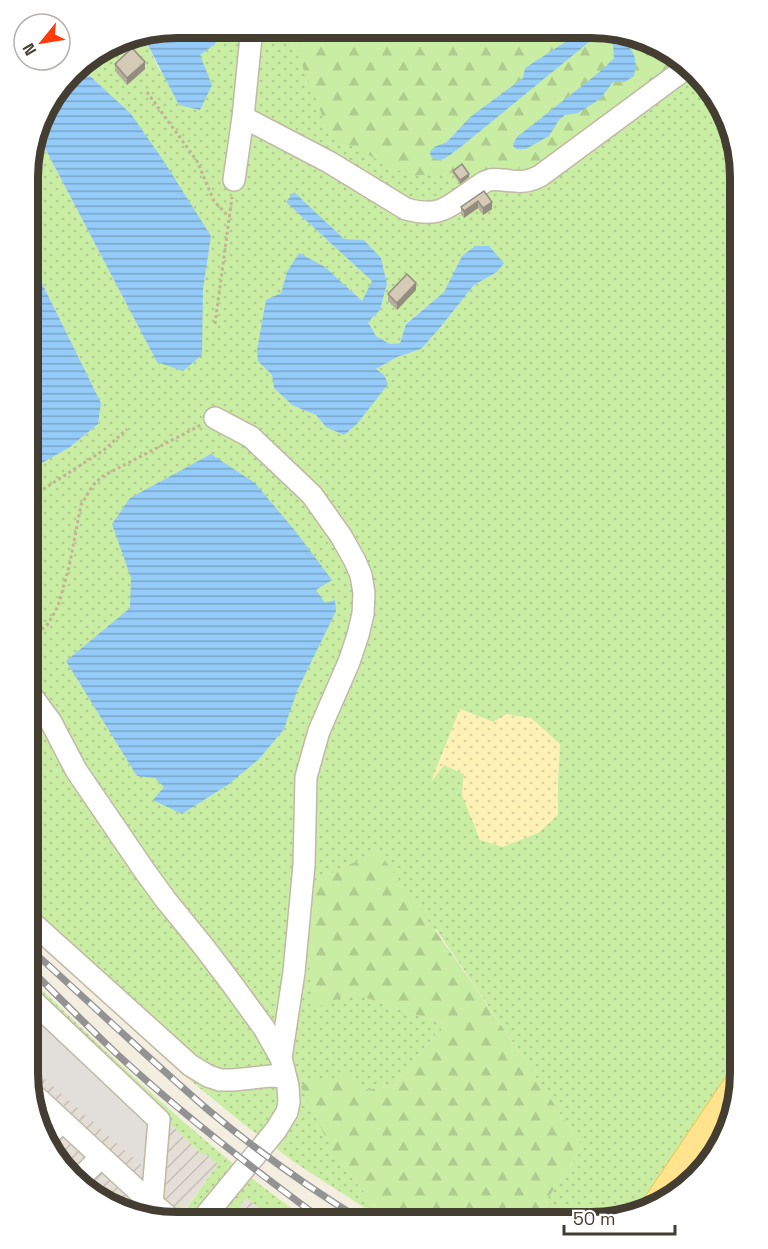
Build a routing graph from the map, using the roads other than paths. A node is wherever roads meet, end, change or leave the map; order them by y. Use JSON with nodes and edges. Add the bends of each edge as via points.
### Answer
{"nodes":[{"id":1,"x":251,"y":38,"type":"edge"},
{"id":2,"x":682,"y":71,"type":"edge"},
{"id":3,"x":243,"y":117,"type":"junction"},
{"id":4,"x":234,"y":180,"type":"road end"},
{"id":5,"x":215,"y":417,"type":"road end"},
{"id":6,"x":38,"y":705,"type":"edge"},
{"id":7,"x":38,"y":928,"type":"edge"},
{"id":8,"x":38,"y":1006,"type":"edge"},
{"id":9,"x":285,"y":1074,"type":"junction"},
{"id":10,"x":728,"y":1097,"type":"edge"},
{"id":11,"x":41,"y":1104,"type":"edge"},
{"id":12,"x":62,"y":1121,"type":"junction"},
{"id":13,"x":51,"y":1132,"type":"edge"},
{"id":14,"x":101,"y":1157,"type":"junction"},
{"id":15,"x":83,"y":1175,"type":"edge"},
{"id":16,"x":668,"y":1189,"type":"edge"},
{"id":17,"x":154,"y":1209,"type":"edge"},
{"id":18,"x":157,"y":1210,"type":"edge"},
{"id":19,"x":208,"y":1212,"type":"edge"}],
"edges":[{"from":1,"to":3,"type":"street"},
{"from":2,"to":3,"type":"street","via":[[540,176],[521,182],[491,179],[435,213],[406,209],[329,162]]},
{"from":3,"to":4,"type":"street"},
{"from":5,"to":9,"type":"street","via":[[251,437],[312,495],[356,561],[364,593],[358,635],[319,730],[306,777],[303,865]]},
{"from":6,"to":9,"type":"street","via":[[76,770],[144,870],[264,1028]]},
{"from":7,"to":9,"type":"street","via":[[190,1065],[208,1076],[233,1080]]},
{"from":8,"to":18,"type":"street","via":[[159,1120]]},
{"from":9,"to":19,"type":"street","via":[[289,1102],[284,1119]]},
{"from":10,"to":16,"type":"main road"},
{"from":11,"to":12,"type":"street"},
{"from":12,"to":13,"type":"street"},
{"from":12,"to":14,"type":"street"},
{"from":14,"to":15,"type":"street"},
{"from":14,"to":17,"type":"street"}]}
